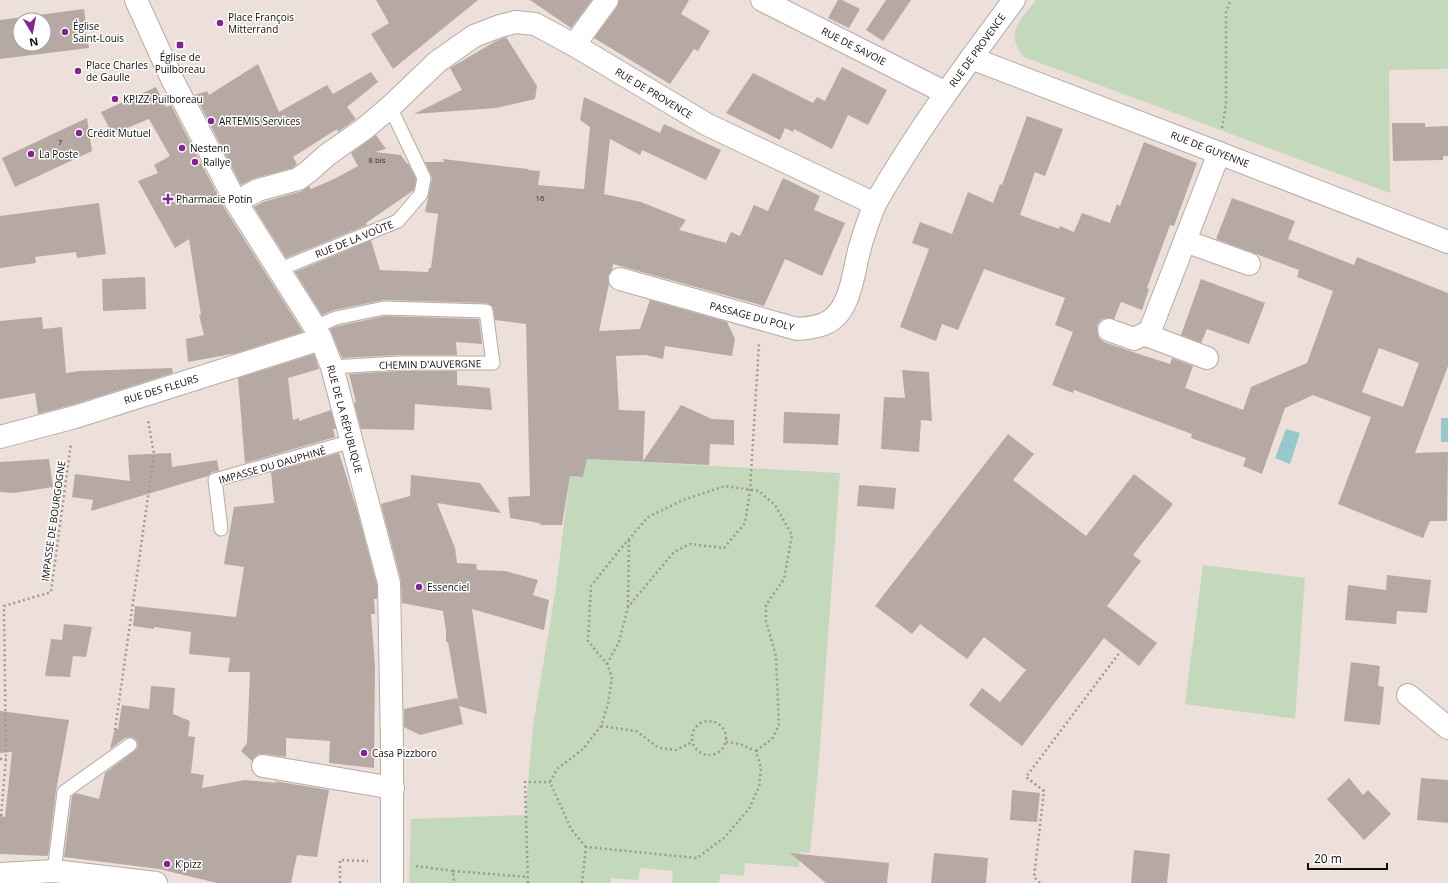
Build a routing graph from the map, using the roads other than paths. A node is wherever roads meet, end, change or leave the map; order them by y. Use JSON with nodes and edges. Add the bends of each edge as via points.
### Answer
{"nodes":[{"id":1,"x":136,"y":0,"type":"edge"},
{"id":2,"x":607,"y":0,"type":"edge"},
{"id":3,"x":762,"y":0,"type":"edge"},
{"id":4,"x":1014,"y":0,"type":"edge"},
{"id":5,"x":574,"y":45,"type":"junction"},
{"id":6,"x":971,"y":58,"type":"junction"},
{"id":7,"x":946,"y":93,"type":"junction"},
{"id":8,"x":390,"y":107,"type":"junction"},
{"id":9,"x":1219,"y":153,"type":"junction"},
{"id":10,"x":236,"y":202,"type":"junction"},
{"id":11,"x":875,"y":204,"type":"junction"},
{"id":12,"x":1185,"y":241,"type":"junction"},
{"id":13,"x":1447,"y":241,"type":"edge"},
{"id":14,"x":1250,"y":264,"type":"dead end"},
{"id":15,"x":278,"y":270,"type":"junction"},
{"id":16,"x":620,"y":279,"type":"dead end"},
{"id":17,"x":1109,"y":330,"type":"dead end"},
{"id":18,"x":318,"y":333,"type":"junction"},
{"id":19,"x":1148,"y":336,"type":"junction"},
{"id":20,"x":1207,"y":358,"type":"dead end"},
{"id":21,"x":332,"y":367,"type":"junction"},
{"id":22,"x":0,"y":437,"type":"edge"},
{"id":23,"x":352,"y":441,"type":"junction"},
{"id":24,"x":221,"y":529,"type":"dead end"},
{"id":25,"x":1408,"y":695,"type":"dead end"},
{"id":26,"x":1448,"y":728,"type":"edge"},
{"id":27,"x":130,"y":745,"type":"dead end"},
{"id":28,"x":263,"y":766,"type":"dead end"},
{"id":29,"x":393,"y":788,"type":"junction"},
{"id":30,"x":54,"y":871,"type":"junction"},
{"id":31,"x":0,"y":874,"type":"edge"},
{"id":32,"x":156,"y":883,"type":"edge"},
{"id":33,"x":392,"y":883,"type":"edge"}],
"edges":[{"from":1,"to":10,"type":"street","name":"RUE DE LA RÉPUBLIQUE","via":[[172,79]]},
{"from":2,"to":5,"type":"street"},
{"from":3,"to":7,"type":"street","name":"RUE DE SAVOIE"},
{"from":4,"to":6,"type":"street","name":"RUE DE PROVENCE"},
{"from":5,"to":8,"type":"street","name":"RUE DE PROVENCE","via":[[535,24],[516,22],[500,26],[474,36],[437,62]]},
{"from":5,"to":11,"type":"street","name":"RUE DE PROVENCE","via":[[706,124]]},
{"from":6,"to":7,"type":"street","name":"RUE DE PROVENCE"},
{"from":6,"to":9,"type":"street","name":"RUE DE GUYENNE"},
{"from":7,"to":11,"type":"street","name":"RUE DE PROVENCE","via":[[896,167]]},
{"from":8,"to":10,"type":"street","name":"RUE DE PROVENCE","via":[[298,179],[258,190]]},
{"from":8,"to":15,"type":"lane","name":"RUE DE LA VOÛTE","via":[[424,178],[421,194],[398,222]]},
{"from":9,"to":12,"type":"street"},
{"from":9,"to":13,"type":"street","name":"RUE DE GUYENNE"},
{"from":10,"to":15,"type":"street","name":"RUE DE LA RÉPUBLIQUE"},
{"from":11,"to":16,"type":"street","name":"PASSAGE DU POLY","via":[[860,245],[847,299],[838,314],[826,324],[797,329]]},
{"from":12,"to":14,"type":"street"},
{"from":12,"to":19,"type":"street"},
{"from":15,"to":18,"type":"street","name":"RUE DE LA RÉPUBLIQUE"},
{"from":17,"to":19,"type":"street","via":[[1134,339],[1144,334]]},
{"from":18,"to":21,"type":"street","name":"RUE DE LA RÉPUBLIQUE"},
{"from":18,"to":21,"type":"lane","name":"CHEMIN D'AUVERGNE","via":[[336,318],[384,308],[486,311],[493,363],[398,363]]},
{"from":18,"to":22,"type":"street","name":"RUE DES FLEURS","via":[[143,395]]},
{"from":19,"to":20,"type":"street"},
{"from":21,"to":23,"type":"street","name":"RUE DE LA RÉPUBLIQUE"},
{"from":23,"to":24,"type":"lane","name":"IMPASSE DU DAUPHINÉ","via":[[215,480]]},
{"from":23,"to":29,"type":"street","name":"RUE DE LA RÉPUBLIQUE","via":[[389,582]]},
{"from":25,"to":26,"type":"street"},
{"from":27,"to":30,"type":"lane","via":[[64,792]]},
{"from":28,"to":29,"type":"street"},
{"from":29,"to":33,"type":"street","name":"RUE DE LA RÉPUBLIQUE"},
{"from":30,"to":31,"type":"street"},
{"from":30,"to":32,"type":"street"}]}
